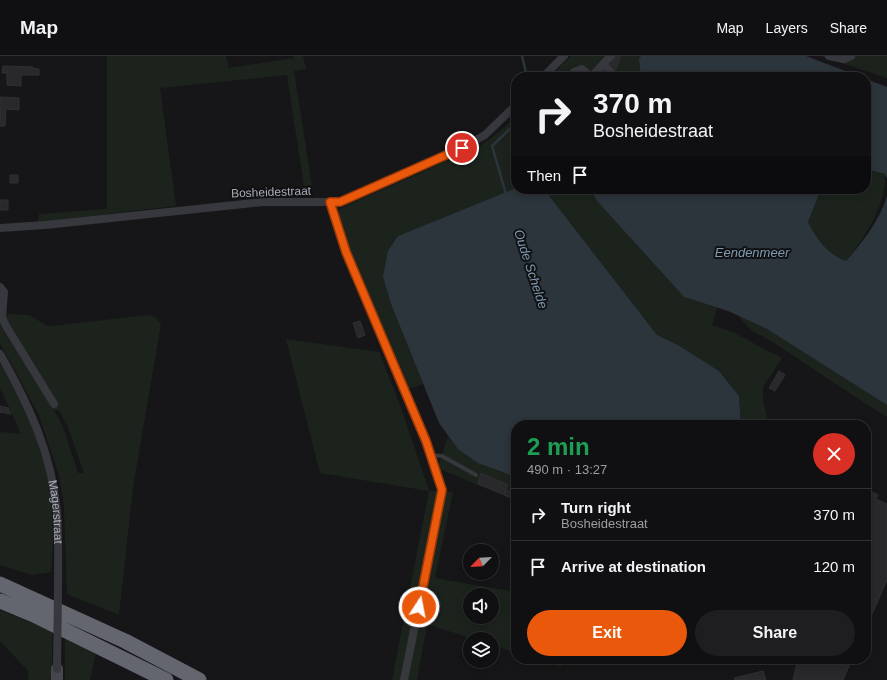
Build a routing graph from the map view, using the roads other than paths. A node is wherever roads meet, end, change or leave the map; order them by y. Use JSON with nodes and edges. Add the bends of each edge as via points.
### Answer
{"nodes":[{"id":1,"x":564,"y":56,"type":"edge"},
{"id":2,"x":611,"y":56,"type":"edge"},
{"id":3,"x":829,"y":56,"type":"edge"},
{"id":4,"x":851,"y":56,"type":"edge"},
{"id":5,"x":604,"y":64,"type":"junction"},
{"id":6,"x":549,"y":72,"type":"edge"},
{"id":7,"x":574,"y":72,"type":"edge"},
{"id":8,"x":585,"y":72,"type":"edge"},
{"id":9,"x":596,"y":72,"type":"edge"},
{"id":10,"x":611,"y":72,"type":"edge"},
{"id":11,"x":511,"y":110,"type":"edge"},
{"id":12,"x":330,"y":202,"type":"junction"},
{"id":13,"x":0,"y":228,"type":"edge"},
{"id":14,"x":0,"y":287,"type":"edge"},
{"id":15,"x":0,"y":354,"type":"edge"},
{"id":16,"x":54,"y":404,"type":"dead end"},
{"id":17,"x":431,"y":455,"type":"junction"},
{"id":18,"x":476,"y":475,"type":"dead end"},
{"id":19,"x":0,"y":584,"type":"edge"},
{"id":20,"x":0,"y":601,"type":"edge"},
{"id":21,"x":57,"y":674,"type":"edge"},
{"id":22,"x":166,"y":680,"type":"edge"},
{"id":23,"x":199,"y":680,"type":"edge"},
{"id":24,"x":404,"y":680,"type":"edge"}],
"edges":[{"from":1,"to":6,"type":"street"},
{"from":2,"to":5,"type":"street"},
{"from":3,"to":4,"type":"street","via":[[844,59]]},
{"from":5,"to":9,"type":"street"},
{"from":5,"to":10,"type":"street"},
{"from":7,"to":8,"type":"street","via":[[582,69]]},
{"from":11,"to":12,"type":"street","name":"Bosheidestraat","via":[[486,135],[462,148],[340,202]]},
{"from":12,"to":13,"type":"street","name":"Bosheidestraat","via":[[263,202]]},
{"from":12,"to":17,"type":"street","via":[[346,252]]},
{"from":14,"to":16,"type":"street","via":[[4,292],[2,317],[6,326]]},
{"from":15,"to":21,"type":"street","name":"Magerstraat","bridge":true,"via":[[25,398],[50,466],[57,513]]},
{"from":17,"to":18,"type":"lane","via":[[442,456]]},
{"from":17,"to":24,"type":"street","via":[[442,490]]},
{"from":19,"to":23,"type":"highway","via":[[125,641]]},
{"from":20,"to":22,"type":"highway"}]}
